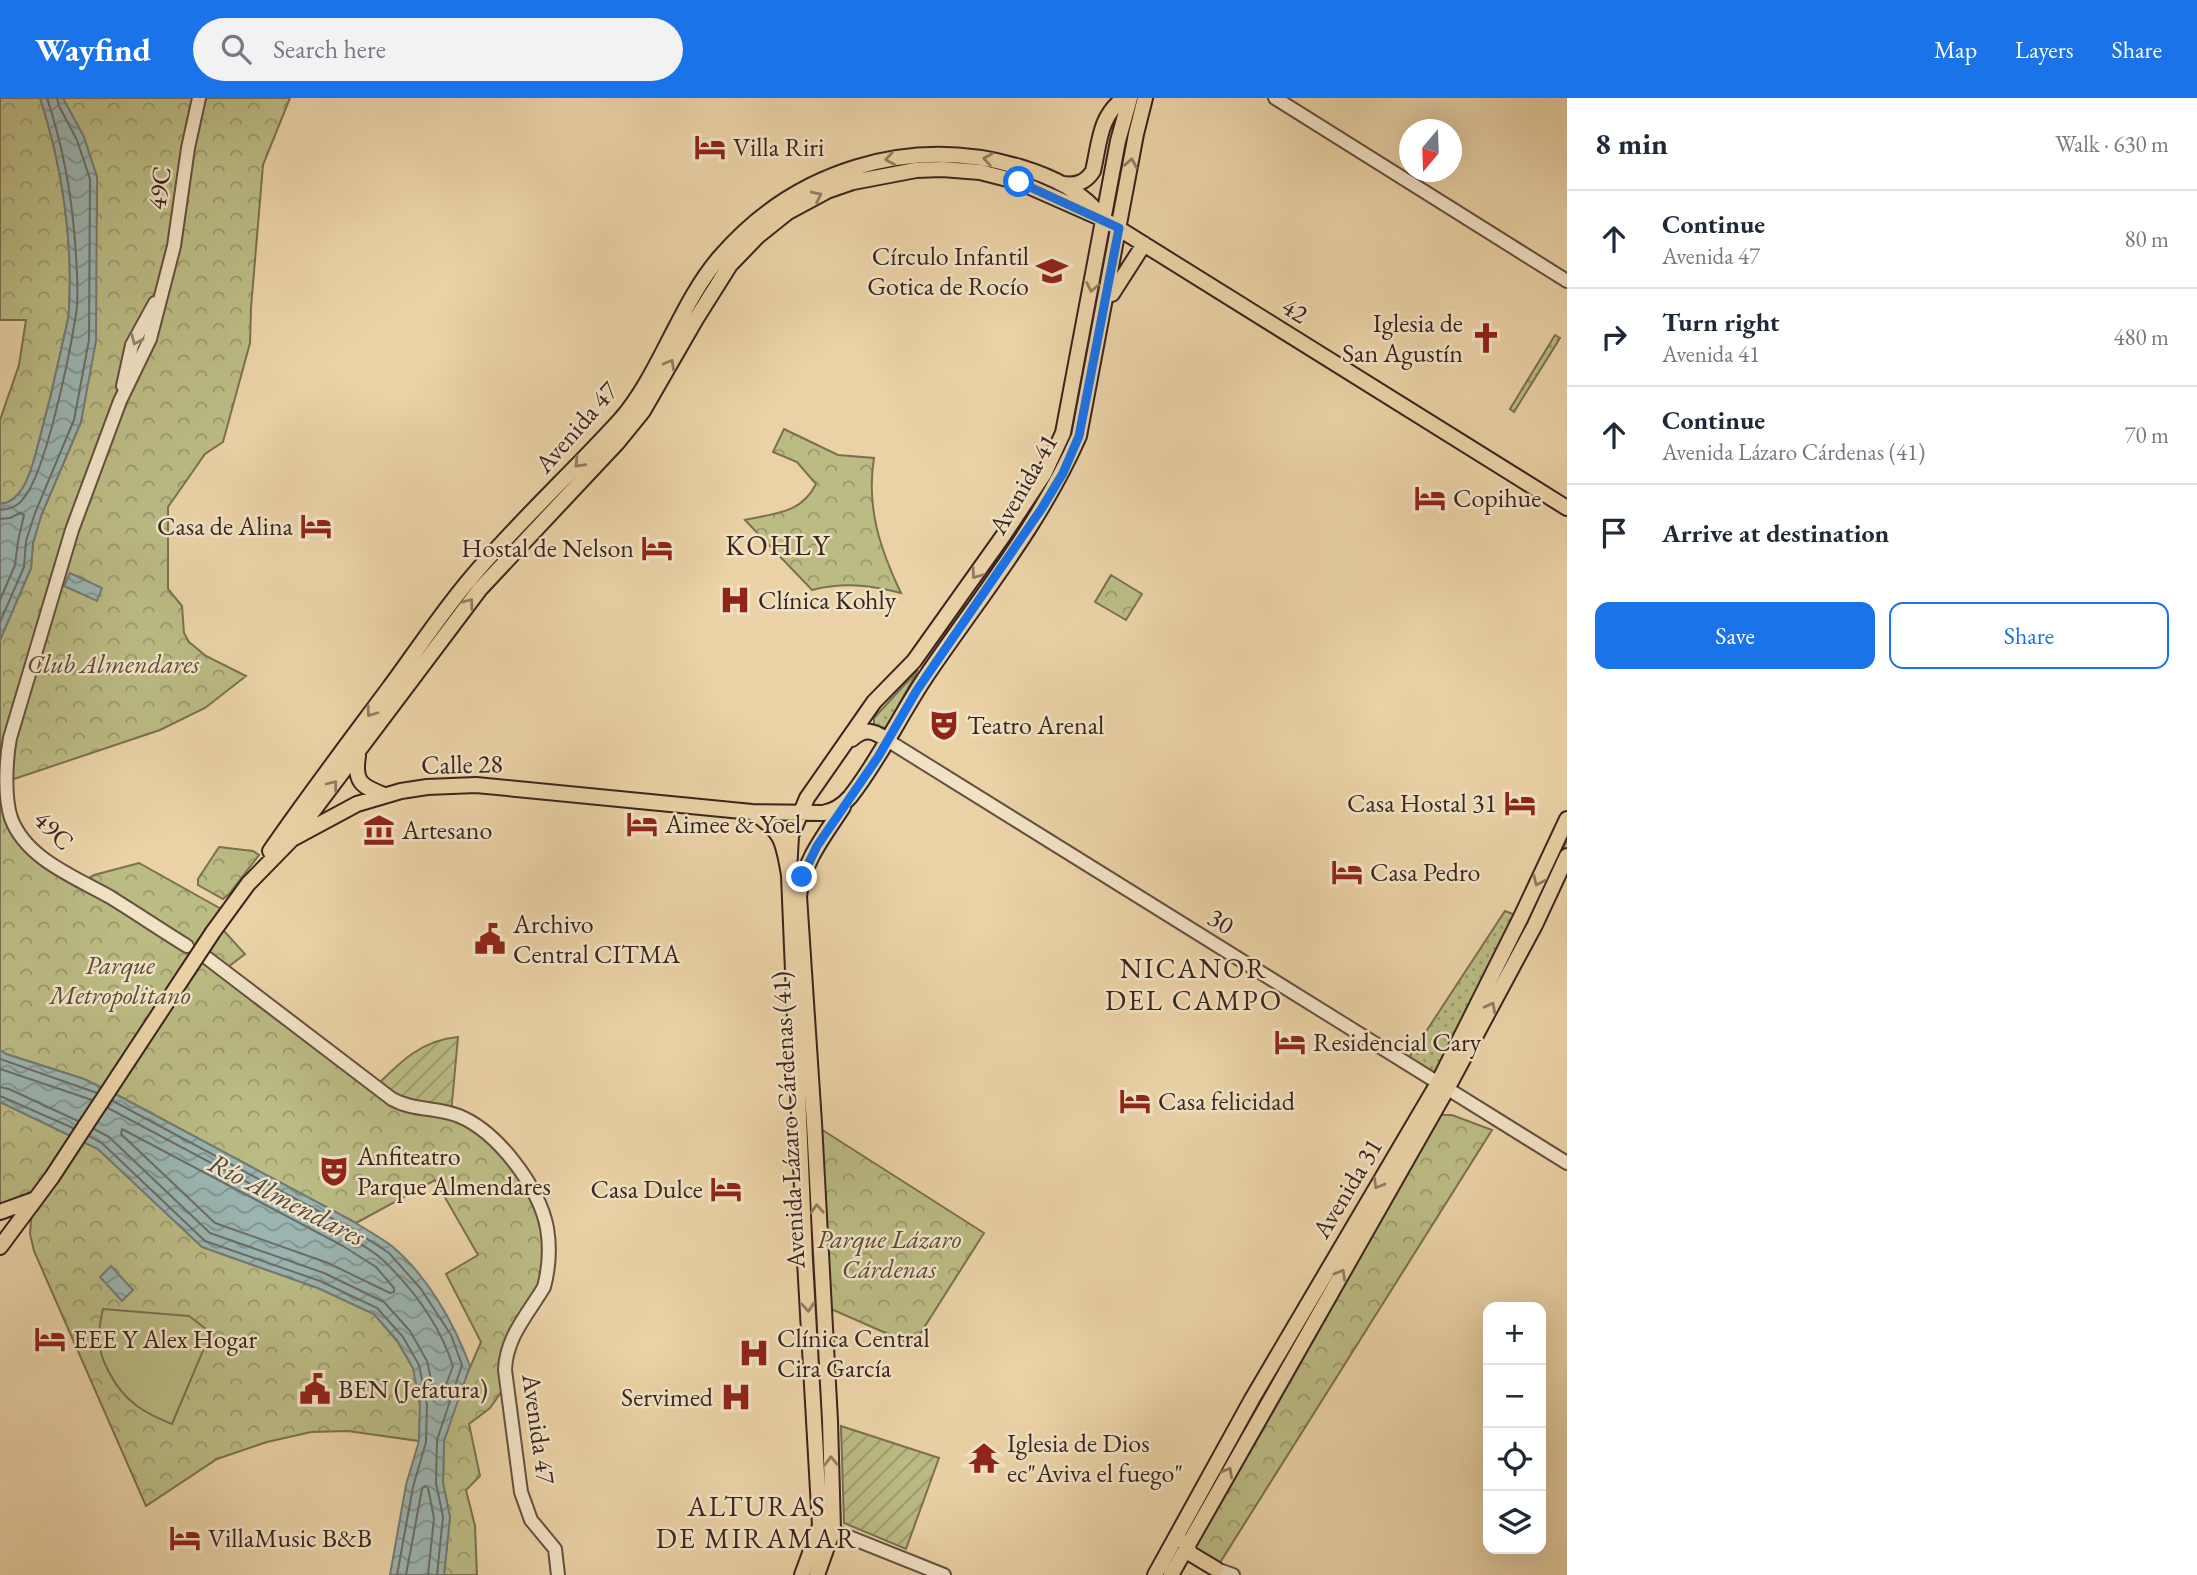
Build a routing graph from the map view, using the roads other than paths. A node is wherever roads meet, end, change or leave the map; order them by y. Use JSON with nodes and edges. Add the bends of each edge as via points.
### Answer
{"nodes":[{"id":1,"x":200,"y":98,"type":"edge"},
{"id":2,"x":1124,"y":98,"type":"edge"},
{"id":3,"x":1130,"y":98,"type":"edge"},
{"id":4,"x":1145,"y":98,"type":"edge"},
{"id":5,"x":1275,"y":98,"type":"edge"},
{"id":6,"x":1062,"y":184,"type":"junction"},
{"id":7,"x":1105,"y":220,"type":"junction"},
{"id":8,"x":1119,"y":228,"type":"junction"},
{"id":9,"x":1143,"y":244,"type":"junction"},
{"id":10,"x":1567,"y":281,"type":"edge"},
{"id":11,"x":1103,"y":315,"type":"junction"},
{"id":12,"x":1567,"y":508,"type":"edge"},
{"id":13,"x":520,"y":536,"type":"junction"},
{"id":14,"x":405,"y":679,"type":"junction"},
{"id":15,"x":887,"y":740,"type":"junction"},
{"id":16,"x":845,"y":746,"type":"junction"},
{"id":17,"x":359,"y":752,"type":"junction"},
{"id":18,"x":820,"y":780,"type":"junction"},
{"id":19,"x":384,"y":795,"type":"junction"},
{"id":20,"x":807,"y":798,"type":"junction"},
{"id":21,"x":845,"y":802,"type":"junction"},
{"id":22,"x":759,"y":813,"type":"junction"},
{"id":23,"x":799,"y":813,"type":"junction"},
{"id":24,"x":1567,"y":819,"type":"edge"},
{"id":25,"x":292,"y":839,"type":"junction"},
{"id":26,"x":1567,"y":856,"type":"edge"},
{"id":27,"x":789,"y":871,"type":"junction"},
{"id":28,"x":248,"y":884,"type":"junction"},
{"id":29,"x":187,"y":946,"type":"dead end"},
{"id":30,"x":206,"y":958,"type":"dead end"},
{"id":31,"x":1443,"y":1086,"type":"junction"},
{"id":32,"x":1567,"y":1163,"type":"edge"},
{"id":33,"x":34,"y":1199,"type":"junction"},
{"id":34,"x":0,"y":1212,"type":"edge"},
{"id":35,"x":0,"y":1247,"type":"edge"},
{"id":36,"x":1189,"y":1527,"type":"junction"},
{"id":37,"x":827,"y":1528,"type":"junction"},
{"id":38,"x":1186,"y":1548,"type":"junction"},
{"id":39,"x":1216,"y":1569,"type":"junction"},
{"id":40,"x":1171,"y":1574,"type":"edge"},
{"id":41,"x":558,"y":1575,"type":"edge"},
{"id":42,"x":802,"y":1575,"type":"edge"},
{"id":43,"x":817,"y":1575,"type":"edge"},
{"id":44,"x":944,"y":1575,"type":"edge"},
{"id":45,"x":1155,"y":1575,"type":"edge"},
{"id":46,"x":1233,"y":1575,"type":"edge"}],
"edges":[{"from":1,"to":29,"type":"street","name":"49C","via":[[174,246],[150,339],[120,401],[72,530],[7,757],[10,817],[39,855]]},
{"from":2,"to":6,"type":"main road","via":[[1105,118],[1088,178],[1078,184]]},
{"from":3,"to":7,"type":"main road","name":"Avenida 41"},
{"from":8,"to":4,"type":"main road","name":"Avenida 41","one_way":true},
{"from":5,"to":10,"type":"street"},
{"from":6,"to":7,"type":"main road","name":"Avenida 47","via":[[1087,200]]},
{"from":6,"to":13,"type":"main road","name":"Avenida 47","one_way":true,"via":[[991,159],[923,156],[852,168],[787,198],[717,260],[626,413]]},
{"from":7,"to":8,"type":"main road","name":"42"},
{"from":13,"to":7,"type":"main road","name":"Avenida 47","one_way":true,"via":[[617,443],[643,411],[730,265],[758,236],[807,201],[853,182],[916,170],[951,169],[1019,182]]},
{"from":7,"to":16,"type":"main road","name":"Avenida 41","one_way":true,"via":[[1063,433],[1044,474],[914,661],[874,702]]},
{"from":8,"to":9,"type":"main road","name":"42"},
{"from":8,"to":11,"type":"main road","name":"Avenida 41"},
{"from":9,"to":11,"type":"main road"},
{"from":9,"to":12,"type":"main road","name":"42"},
{"from":11,"to":15,"type":"main road","name":"Avenida 41","via":[[1079,436],[1063,473]]},
{"from":13,"to":14,"type":"main road","name":"Avenida 47"},
{"from":14,"to":17,"type":"main road","name":"Avenida 47"},
{"from":14,"to":28,"type":"main road","name":"Avenida 47","one_way":true,"via":[[286,826]]},
{"from":15,"to":16,"type":"main road","via":[[862,731]]},
{"from":15,"to":21,"type":"main road","name":"Avenida 41"},
{"from":15,"to":31,"type":"street","name":"30"},
{"from":16,"to":18,"type":"main road","name":"Avenida 41"},
{"from":17,"to":19,"type":"main road","via":[[356,772],[360,780]]},
{"from":25,"to":17,"type":"main road","name":"Avenida 47","one_way":true},
{"from":18,"to":20,"type":"main road","name":"Avenida 41"},
{"from":18,"to":21,"type":"main road","via":[[818,801],[828,807]]},
{"from":19,"to":22,"type":"main road","name":"Calle 28","via":[[476,785]]},
{"from":19,"to":25,"type":"main road","name":"Calle 28","via":[[357,804]]},
{"from":20,"to":22,"type":"main road","name":"Calle 28"},
{"from":20,"to":23,"type":"main road","name":"Avenida Lázaro Cárdenas (41)"},
{"from":21,"to":23,"type":"main road","via":[[830,812]]},
{"from":37,"to":21,"type":"main road","name":"Avenida Lázaro Cárdenas (41)","one_way":true,"via":[[830,1421],[799,896],[803,873]]},
{"from":22,"to":23,"type":"main road","name":"Calle 28"},
{"from":22,"to":27,"type":"main road","name":"Avenida Lázaro Cárdenas (41)","via":[[775,828]]},
{"from":23,"to":27,"type":"main road","name":"Avenida Lázaro Cárdenas (41)","via":[[791,836]]},
{"from":24,"to":31,"type":"main road","name":"Avenida 31","one_way":true},
{"from":25,"to":28,"type":"main road","name":"Calle 28"},
{"from":31,"to":26,"type":"main road","name":"Avenida 31","one_way":true,"via":[[1535,925]]},
{"from":27,"to":37,"type":"main road","name":"Avenida Lázaro Cárdenas (41)","one_way":true,"via":[[805,1261]]},
{"from":28,"to":33,"type":"main road","name":"Calle 28","bridge":true},
{"from":30,"to":41,"type":"street","name":"Avenida 47","via":[[391,1099],[458,1116],[483,1129],[534,1192],[545,1219],[548,1264],[544,1287],[505,1357],[506,1385],[521,1492],[531,1520],[555,1549]]},
{"from":31,"to":32,"type":"street","name":"30"},
{"from":31,"to":36,"type":"main road","name":"Avenida 31"},
{"from":33,"to":34,"type":"main road"},
{"from":33,"to":35,"type":"main road","name":"Calle 28"},
{"from":36,"to":38,"type":"main road","name":"Avenida 31"},
{"from":36,"to":39,"type":"main road"},
{"from":36,"to":45,"type":"main road","name":"Avenida 31"},
{"from":37,"to":42,"type":"main road","name":"Avenida Lázaro Cárdenas (41)"},
{"from":37,"to":43,"type":"main road","name":"Avenida Lázaro Cárdenas (41)"},
{"from":37,"to":44,"type":"street"},
{"from":38,"to":39,"type":"main road"},
{"from":38,"to":40,"type":"main road","name":"Avenida 31"},
{"from":39,"to":40,"type":"main road"},
{"from":39,"to":46,"type":"street"}]}
